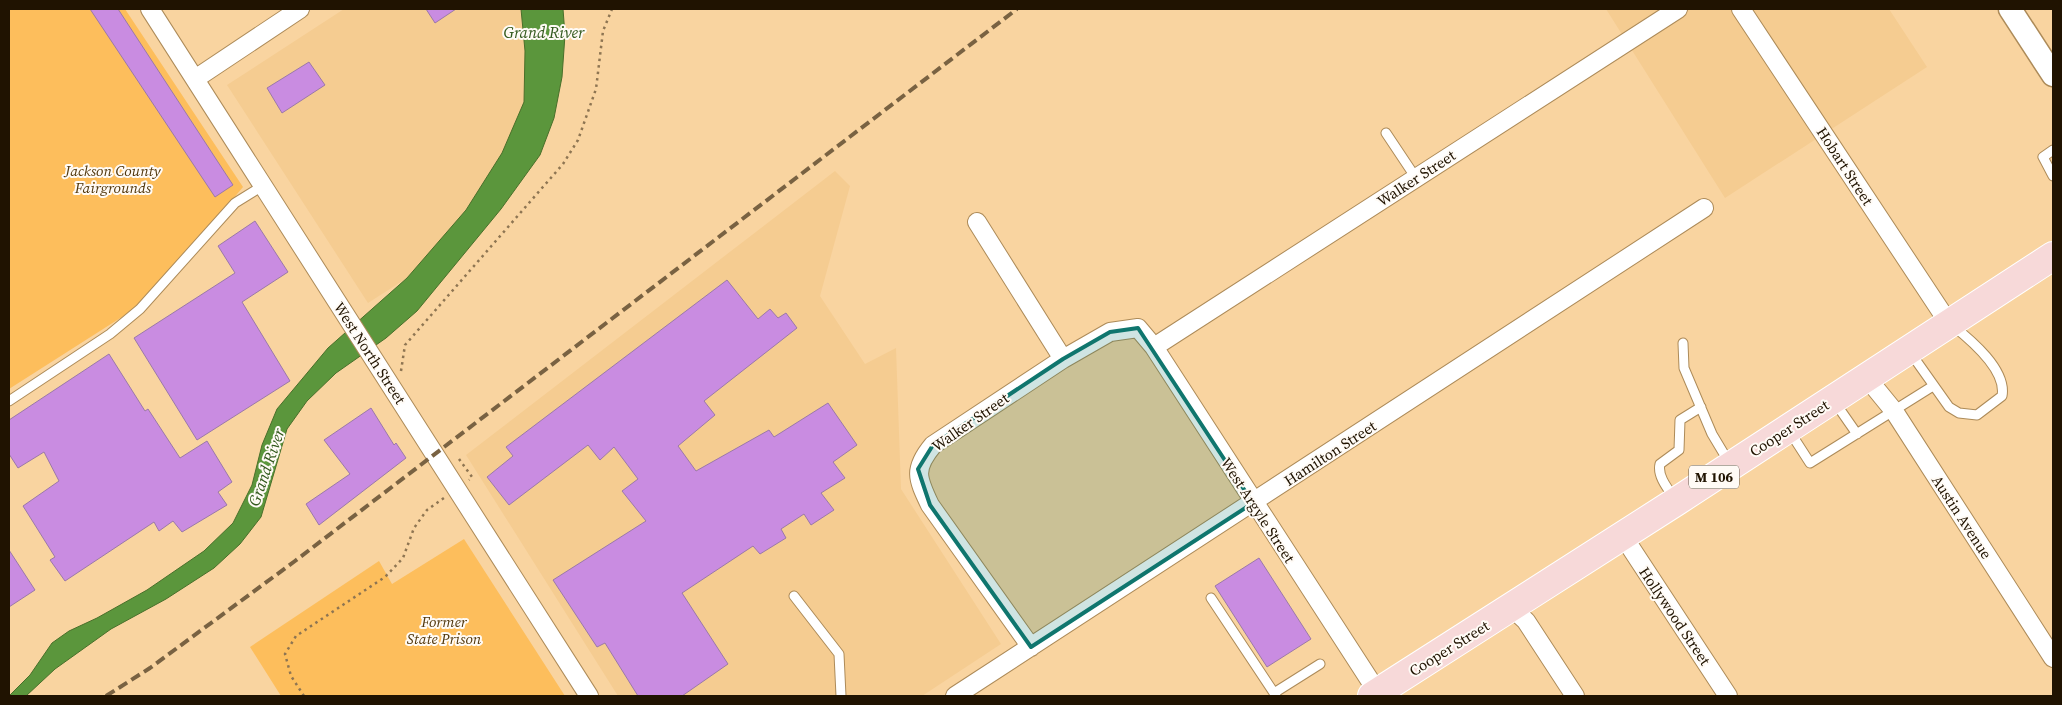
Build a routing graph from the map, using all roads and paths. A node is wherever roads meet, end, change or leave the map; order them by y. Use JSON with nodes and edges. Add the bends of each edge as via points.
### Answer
{"nodes":[{"id":1,"x":150,"y":9,"type":"edge"},
{"id":2,"x":300,"y":9,"type":"edge"},
{"id":3,"x":612,"y":9,"type":"edge"},
{"id":4,"x":1678,"y":9,"type":"edge"},
{"id":5,"x":1741,"y":9,"type":"edge"},
{"id":6,"x":2010,"y":9,"type":"edge"},
{"id":7,"x":2053,"y":75,"type":"edge"},
{"id":8,"x":195,"y":79,"type":"junction"},
{"id":9,"x":1386,"y":133,"type":"dead end"},
{"id":10,"x":2053,"y":150,"type":"edge"},
{"id":11,"x":2053,"y":176,"type":"edge"},
{"id":12,"x":1416,"y":178,"type":"junction"},
{"id":13,"x":264,"y":185,"type":"junction"},
{"id":14,"x":1704,"y":208,"type":"dead end"},
{"id":15,"x":976,"y":222,"type":"dead end"},
{"id":16,"x":2053,"y":256,"type":"edge"},
{"id":17,"x":1948,"y":322,"type":"junction"},
{"id":18,"x":1138,"y":328,"type":"joint"},
{"id":19,"x":1683,"y":343,"type":"dead end"},
{"id":20,"x":1154,"y":347,"type":"junction"},
{"id":21,"x":1908,"y":350,"type":"junction"},
{"id":22,"x":1063,"y":359,"type":"junction"},
{"id":23,"x":406,"y":378,"type":"dead end"},
{"id":24,"x":1867,"y":378,"type":"junction"},
{"id":25,"x":1933,"y":386,"type":"junction"},
{"id":26,"x":1833,"y":399,"type":"junction"},
{"id":27,"x":9,"y":401,"type":"edge"},
{"id":28,"x":1701,"y":407,"type":"junction"},
{"id":29,"x":1894,"y":411,"type":"junction"},
{"id":30,"x":1788,"y":429,"type":"junction"},
{"id":31,"x":1856,"y":434,"type":"junction"},
{"id":32,"x":457,"y":457,"type":"dead end"},
{"id":33,"x":1731,"y":466,"type":"junction"},
{"id":34,"x":472,"y":477,"type":"dead end"},
{"id":35,"x":440,"y":501,"type":"dead end"},
{"id":36,"x":1677,"y":502,"type":"junction"},
{"id":37,"x":1253,"y":503,"type":"junction"},
{"id":38,"x":1623,"y":536,"type":"junction"},
{"id":39,"x":794,"y":596,"type":"dead end"},
{"id":40,"x":1211,"y":598,"type":"dead end"},
{"id":41,"x":1512,"y":608,"type":"junction"},
{"id":42,"x":1031,"y":647,"type":"junction"},
{"id":43,"x":2053,"y":658,"type":"edge"},
{"id":44,"x":1320,"y":664,"type":"dead end"},
{"id":45,"x":1275,"y":695,"type":"edge"},
{"id":46,"x":1377,"y":695,"type":"edge"},
{"id":47,"x":304,"y":696,"type":"edge"},
{"id":48,"x":589,"y":696,"type":"edge"},
{"id":49,"x":841,"y":696,"type":"edge"},
{"id":50,"x":955,"y":696,"type":"edge"},
{"id":51,"x":1575,"y":696,"type":"edge"},
{"id":52,"x":1728,"y":696,"type":"edge"}],
"edges":[{"from":1,"to":8,"type":"street","name":"West North Street"},
{"from":2,"to":8,"type":"street"},
{"from":3,"to":23,"type":"path","via":[[603,31],[596,89],[578,140],[564,164],[405,345],[401,370]]},
{"from":4,"to":12,"type":"street","name":"Walker Street"},
{"from":5,"to":17,"type":"street","name":"Hobart Street"},
{"from":6,"to":7,"type":"street"},
{"from":8,"to":13,"type":"street","name":"West North Street"},
{"from":9,"to":12,"type":"lane"},
{"from":10,"to":11,"type":"lane","via":[[2043,157]]},
{"from":12,"to":20,"type":"street","name":"Walker Street"},
{"from":13,"to":27,"type":"lane","via":[[235,203],[140,309],[118,328]]},
{"from":13,"to":48,"type":"street","name":"West North Street"},
{"from":14,"to":37,"type":"street","name":"Hamilton Street"},
{"from":15,"to":22,"type":"street"},
{"from":16,"to":17,"type":"main road","name":"Cooper Street","number":"M 106"},
{"from":17,"to":21,"type":"main road","name":"Cooper Street","number":"M 106"},
{"from":17,"to":25,"type":"lane","via":[[1970,338],[1987,358],[2000,377],[2003,389],[1997,402],[1977,415],[1959,413],[1949,407]]},
{"from":18,"to":20,"type":"street","name":"West Argyle Street"},
{"from":18,"to":22,"type":"street","name":"Walker Street","via":[[1110,332]]},
{"from":19,"to":28,"type":"lane","via":[[1684,368]]},
{"from":20,"to":37,"type":"street","name":"West Argyle Street"},
{"from":21,"to":24,"type":"main road","name":"Cooper Street","number":"M 106"},
{"from":21,"to":25,"type":"lane"},
{"from":22,"to":42,"type":"street","name":"Walker Street","via":[[933,445],[918,469],[921,487],[930,505]]},
{"from":24,"to":26,"type":"main road","name":"Cooper Street","number":"M 106"},
{"from":24,"to":29,"type":"street","name":"Austin Avenue"},
{"from":25,"to":29,"type":"lane"},
{"from":26,"to":30,"type":"main road","name":"Cooper Street","number":"M 106"},
{"from":26,"to":31,"type":"lane"},
{"from":28,"to":33,"type":"lane"},
{"from":28,"to":36,"type":"lane","via":[[1680,420],[1679,450],[1660,464],[1665,484]]},
{"from":29,"to":31,"type":"lane"},
{"from":29,"to":43,"type":"street","name":"Austin Avenue"},
{"from":30,"to":31,"type":"lane","via":[[1810,463]]},
{"from":30,"to":33,"type":"main road","name":"Cooper Street","number":"M 106"},
{"from":32,"to":34,"type":"path"},
{"from":33,"to":36,"type":"main road","name":"Cooper Street","number":"M 106"},
{"from":35,"to":47,"type":"path","via":[[427,510],[414,528],[403,558],[385,578],[296,636],[285,654],[291,676]]},
{"from":36,"to":38,"type":"main road","name":"Cooper Street","number":"M 106"},
{"from":37,"to":42,"type":"street","name":"Hamilton Street"},
{"from":37,"to":46,"type":"street","name":"West Argyle Street"},
{"from":38,"to":41,"type":"main road","name":"Cooper Street","number":"M 106"},
{"from":38,"to":52,"type":"street","name":"Hollywood Street"},
{"from":39,"to":49,"type":"lane","via":[[839,654]]},
{"from":40,"to":45,"type":"lane"},
{"from":41,"to":46,"type":"main road","name":"Cooper Street","number":"M 106"},
{"from":41,"to":51,"type":"street","via":[[1526,621]]},
{"from":42,"to":50,"type":"street","name":"Hamilton Street"},
{"from":44,"to":45,"type":"lane"}]}
